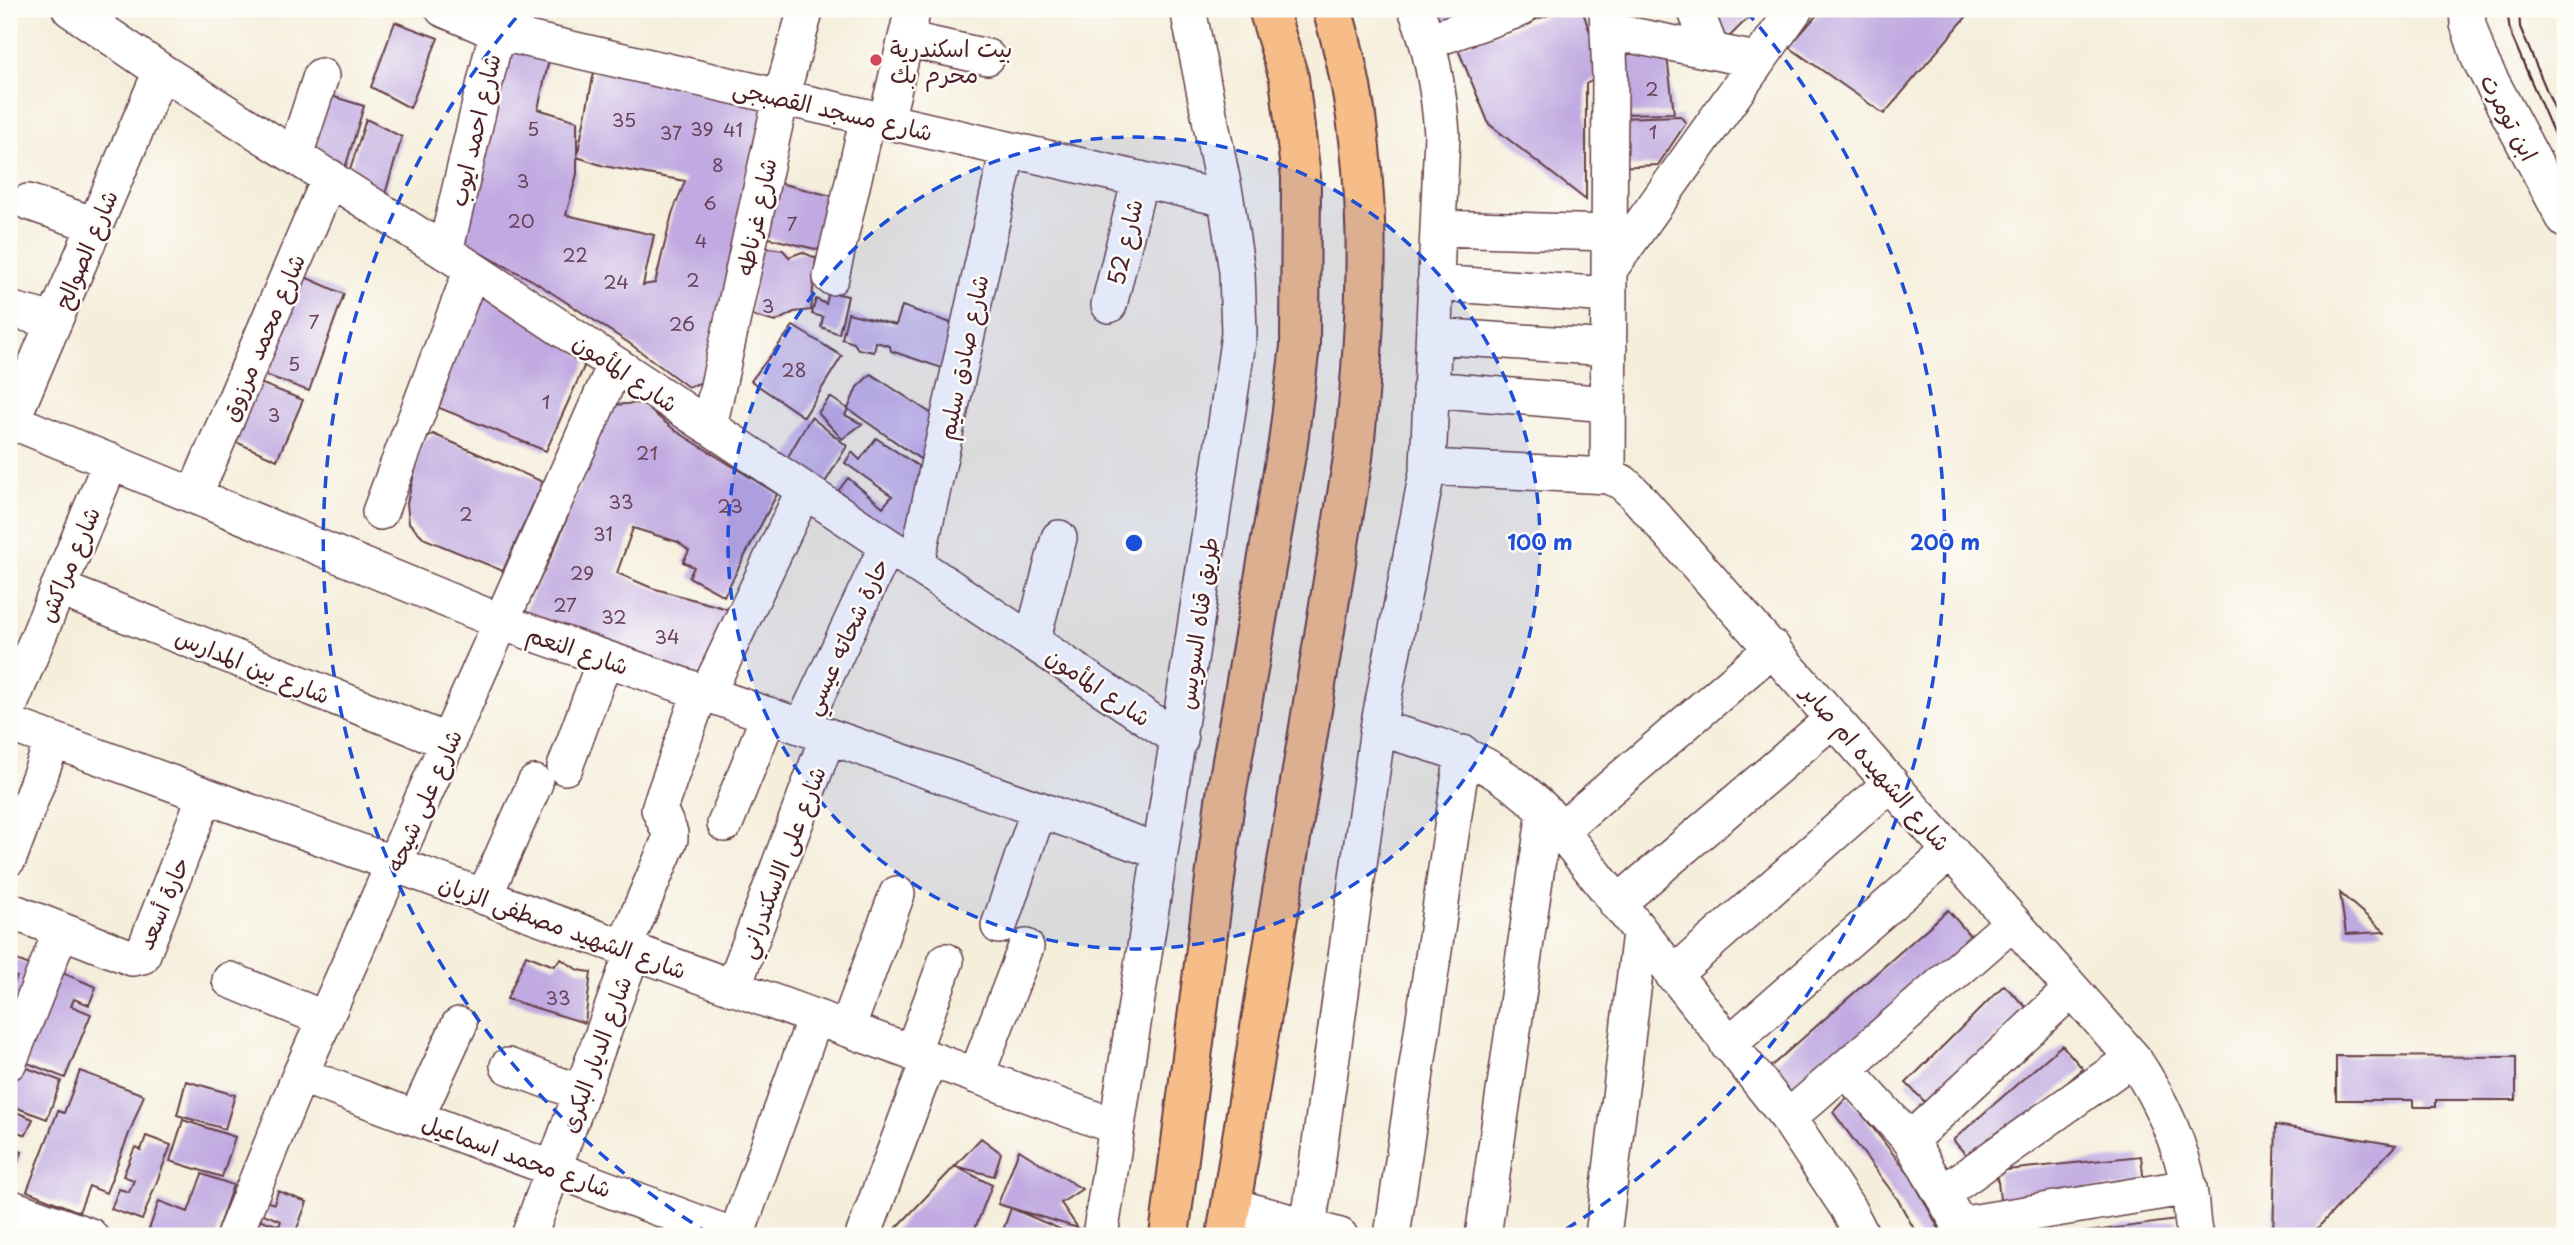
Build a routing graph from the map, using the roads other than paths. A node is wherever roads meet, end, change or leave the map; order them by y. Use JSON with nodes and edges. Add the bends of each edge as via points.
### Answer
{"nodes":[{"id":1,"x":70,"y":9,"type":"edge"},
{"id":2,"x":443,"y":9,"type":"edge"},
{"id":3,"x":806,"y":9,"type":"edge"},
{"id":4,"x":1188,"y":9,"type":"edge"},
{"id":5,"x":1268,"y":9,"type":"edge"},
{"id":6,"x":1332,"y":9,"type":"edge"},
{"id":7,"x":1416,"y":9,"type":"edge"},
{"id":8,"x":1519,"y":9,"type":"edge"},
{"id":9,"x":1695,"y":9,"type":"edge"},
{"id":10,"x":2467,"y":9,"type":"edge"},
{"id":11,"x":1791,"y":11,"type":"edge"},
{"id":12,"x":500,"y":20,"type":"edge"},
{"id":13,"x":1608,"y":20,"type":"edge"},
{"id":14,"x":909,"y":24,"type":"edge"},
{"id":15,"x":1429,"y":41,"type":"junction"},
{"id":16,"x":1711,"y":50,"type":"junction"},
{"id":17,"x":987,"y":57,"type":"dead end"},
{"id":18,"x":1756,"y":60,"type":"junction"},
{"id":19,"x":161,"y":71,"type":"junction"},
{"id":20,"x":321,"y":76,"type":"dead end"},
{"id":21,"x":781,"y":97,"type":"junction"},
{"id":22,"x":877,"y":119,"type":"junction"},
{"id":23,"x":1008,"y":149,"type":"junction"},
{"id":24,"x":295,"y":155,"type":"junction"},
{"id":25,"x":330,"y":177,"type":"junction"},
{"id":26,"x":1140,"y":179,"type":"junction"},
{"id":27,"x":1226,"y":199,"type":"junction"},
{"id":28,"x":28,"y":202,"type":"dead end"},
{"id":29,"x":2565,"y":220,"type":"edge"},
{"id":30,"x":95,"y":225,"type":"junction"},
{"id":31,"x":1438,"y":228,"type":"junction"},
{"id":32,"x":1609,"y":233,"type":"junction"},
{"id":33,"x":458,"y":260,"type":"junction"},
{"id":34,"x":831,"y":277,"type":"dead end"},
{"id":35,"x":1609,"y":282,"type":"junction"},
{"id":36,"x":1435,"y":284,"type":"junction"},
{"id":37,"x":1109,"y":305,"type":"dead end"},
{"id":38,"x":9,"y":309,"type":"edge"},
{"id":39,"x":54,"y":321,"type":"junction"},
{"id":40,"x":1434,"y":337,"type":"junction"},
{"id":41,"x":1609,"y":348,"type":"junction"},
{"id":42,"x":615,"y":365,"type":"junction"},
{"id":43,"x":1430,"y":389,"type":"junction"},
{"id":44,"x":1608,"y":404,"type":"junction"},
{"id":45,"x":10,"y":423,"type":"edge"},
{"id":46,"x":709,"y":427,"type":"junction"},
{"id":47,"x":111,"y":461,"type":"junction"},
{"id":48,"x":1428,"y":467,"type":"junction"},
{"id":49,"x":1608,"y":476,"type":"junction"},
{"id":50,"x":804,"y":490,"type":"junction"},
{"id":51,"x":194,"y":496,"type":"junction"},
{"id":52,"x":380,"y":512,"type":"dead end"},
{"id":53,"x":1059,"y":538,"type":"dead end"},
{"id":54,"x":887,"y":545,"type":"junction"},
{"id":55,"x":916,"y":565,"type":"junction"},
{"id":56,"x":58,"y":588,"type":"junction"},
{"id":57,"x":501,"y":622,"type":"junction"},
{"id":58,"x":1032,"y":642,"type":"junction"},
{"id":59,"x":1773,"y":648,"type":"junction"},
{"id":60,"x":605,"y":659,"type":"junction"},
{"id":61,"x":704,"y":691,"type":"junction"},
{"id":62,"x":9,"y":707,"type":"edge"},
{"id":63,"x":769,"y":715,"type":"junction"},
{"id":64,"x":1834,"y":718,"type":"junction"},
{"id":65,"x":9,"y":724,"type":"edge"},
{"id":66,"x":1378,"y":728,"type":"junction"},
{"id":67,"x":815,"y":731,"type":"junction"},
{"id":68,"x":53,"y":740,"type":"junction"},
{"id":69,"x":1180,"y":740,"type":"junction"},
{"id":70,"x":449,"y":743,"type":"junction"},
{"id":71,"x":1463,"y":753,"type":"junction"},
{"id":72,"x":565,"y":767,"type":"dead end"},
{"id":73,"x":535,"y":783,"type":"dead end"},
{"id":74,"x":1891,"y":783,"type":"junction"},
{"id":75,"x":205,"y":796,"type":"junction"},
{"id":76,"x":1039,"y":809,"type":"junction"},
{"id":77,"x":1553,"y":821,"type":"junction"},
{"id":78,"x":725,"y":824,"type":"dead end"},
{"id":79,"x":1158,"y":851,"type":"junction"},
{"id":80,"x":1951,"y":851,"type":"junction"},
{"id":81,"x":9,"y":858,"type":"edge"},
{"id":82,"x":395,"y":865,"type":"junction"},
{"id":83,"x":897,"y":894,"type":"dead end"},
{"id":84,"x":484,"y":897,"type":"junction"},
{"id":85,"x":1617,"y":904,"type":"junction"},
{"id":86,"x":9,"y":910,"type":"edge"},
{"id":87,"x":2013,"y":922,"type":"junction"},
{"id":88,"x":61,"y":931,"type":"junction"},
{"id":89,"x":1640,"y":933,"type":"junction"},
{"id":90,"x":628,"y":950,"type":"junction"},
{"id":91,"x":946,"y":961,"type":"dead end"},
{"id":92,"x":1673,"y":975,"type":"junction"},
{"id":93,"x":230,"y":980,"type":"dead end"},
{"id":94,"x":733,"y":988,"type":"junction"},
{"id":95,"x":2072,"y":989,"type":"junction"},
{"id":96,"x":326,"y":1019,"type":"junction"},
{"id":97,"x":831,"y":1023,"type":"junction"},
{"id":98,"x":459,"y":1025,"type":"dead end"},
{"id":99,"x":1728,"y":1045,"type":"junction"},
{"id":100,"x":920,"y":1056,"type":"junction"},
{"id":101,"x":2133,"y":1058,"type":"junction"},
{"id":102,"x":9,"y":1062,"type":"edge"},
{"id":103,"x":508,"y":1066,"type":"dead end"},
{"id":104,"x":1846,"y":1070,"type":"junction"},
{"id":105,"x":300,"y":1074,"type":"junction"},
{"id":106,"x":976,"y":1076,"type":"junction"},
{"id":107,"x":581,"y":1093,"type":"junction"},
{"id":108,"x":416,"y":1118,"type":"junction"},
{"id":109,"x":1788,"y":1118,"type":"junction"},
{"id":110,"x":1117,"y":1128,"type":"junction"},
{"id":111,"x":1910,"y":1140,"type":"junction"},
{"id":112,"x":554,"y":1169,"type":"junction"},
{"id":113,"x":2189,"y":1187,"type":"junction"},
{"id":114,"x":1943,"y":1193,"type":"junction"},
{"id":115,"x":9,"y":1207,"type":"edge"},
{"id":116,"x":1228,"y":1220,"type":"edge"},
{"id":117,"x":1960,"y":1231,"type":"edge"},
{"id":118,"x":1319,"y":1233,"type":"edge"},
{"id":119,"x":90,"y":1236,"type":"edge"},
{"id":120,"x":234,"y":1236,"type":"edge"},
{"id":121,"x":529,"y":1236,"type":"edge"},
{"id":122,"x":735,"y":1236,"type":"edge"},
{"id":123,"x":863,"y":1236,"type":"edge"},
{"id":124,"x":1100,"y":1236,"type":"edge"},
{"id":125,"x":1169,"y":1236,"type":"edge"},
{"id":126,"x":1392,"y":1236,"type":"edge"},
{"id":127,"x":1483,"y":1236,"type":"edge"},
{"id":128,"x":1603,"y":1236,"type":"edge"},
{"id":129,"x":1862,"y":1236,"type":"edge"},
{"id":130,"x":2195,"y":1236,"type":"edge"}],
"edges":[{"from":1,"to":19,"type":"street","name":"شارع المأمون"},
{"from":2,"to":12,"type":"street","name":"شارع مسجد القصبجى"},
{"from":3,"to":21,"type":"street","name":"شارع غرناطه"},
{"from":4,"to":27,"type":"street","name":"طريق قناه السويس"},
{"from":5,"to":125,"type":"highway","via":[[1289,79],[1301,177],[1300,346],[1288,443],[1225,801]]},
{"from":6,"to":116,"type":"highway","via":[[1345,51],[1363,174],[1367,275],[1363,363],[1353,458]]},
{"from":7,"to":15,"type":"street"},
{"from":8,"to":15,"type":"street"},
{"from":9,"to":16,"type":"street"},
{"from":10,"to":29,"type":"street","name":"ابن تومرت","via":[[2479,58]]},
{"from":11,"to":18,"type":"street"},
{"from":12,"to":21,"type":"street","name":"شارع مسجد القصبجى"},
{"from":12,"to":33,"type":"street","name":"شارع احمد ايوب"},
{"from":13,"to":16,"type":"street"},
{"from":13,"to":32,"type":"street"},
{"from":14,"to":17,"type":"street"},
{"from":14,"to":22,"type":"street"},
{"from":15,"to":31,"type":"street","via":[[1439,87],[1442,134]]},
{"from":16,"to":18,"type":"street"},
{"from":18,"to":35,"type":"street"},
{"from":19,"to":24,"type":"street","name":"شارع المأمون"},
{"from":19,"to":30,"type":"street","name":"شارع الصوالح"},
{"from":20,"to":24,"type":"street"},
{"from":21,"to":22,"type":"street","name":"شارع مسجد القصبجى"},
{"from":21,"to":46,"type":"street","name":"شارع غرناطه"},
{"from":22,"to":23,"type":"street","name":"شارع مسجد القصبجى"},
{"from":22,"to":34,"type":"street"},
{"from":23,"to":26,"type":"street","name":"شارع مسجد القصبجى"},
{"from":23,"to":55,"type":"street","name":"شارع صادق سليم"},
{"from":24,"to":25,"type":"street","name":"شارع المأمون"},
{"from":25,"to":33,"type":"street","name":"شارع المأمون"},
{"from":25,"to":51,"type":"street","name":"شارع محمد مرزوق"},
{"from":26,"to":27,"type":"street","name":"شارع مسجد القصبجى"},
{"from":26,"to":37,"type":"street","name":"شارع 52"},
{"from":27,"to":69,"type":"street","name":"طريق قناه السويس","via":[[1237,272],[1239,334]]},
{"from":28,"to":30,"type":"street"},
{"from":30,"to":39,"type":"street","name":"شارع الصوالح"},
{"from":31,"to":32,"type":"street"},
{"from":31,"to":36,"type":"street"},
{"from":32,"to":35,"type":"street"},
{"from":33,"to":42,"type":"street","name":"شارع المأمون"},
{"from":33,"to":52,"type":"street","name":"شارع احمد ايوب"},
{"from":35,"to":36,"type":"street"},
{"from":35,"to":41,"type":"street"},
{"from":36,"to":40,"type":"street"},
{"from":38,"to":39,"type":"street"},
{"from":39,"to":45,"type":"street","name":"شارع الصوالح"},
{"from":40,"to":41,"type":"street"},
{"from":40,"to":43,"type":"street"},
{"from":41,"to":44,"type":"street"},
{"from":42,"to":46,"type":"street","name":"شارع المأمون"},
{"from":42,"to":57,"type":"street","name":"شارع على شيحه"},
{"from":43,"to":44,"type":"street"},
{"from":43,"to":48,"type":"street"},
{"from":44,"to":49,"type":"street"},
{"from":45,"to":47,"type":"street","name":"شارع النعم"},
{"from":46,"to":50,"type":"street","name":"شارع المأمون"},
{"from":47,"to":51,"type":"street","name":"شارع النعم"},
{"from":47,"to":56,"type":"street","name":"شارع مراكش"},
{"from":48,"to":49,"type":"street"},
{"from":48,"to":66,"type":"street"},
{"from":49,"to":59,"type":"street","name":"شارع الشهيده ام صابر","via":[[1634,494]]},
{"from":50,"to":54,"type":"street","name":"شارع المأمون"},
{"from":50,"to":61,"type":"street","name":"شارع الديار البكرى"},
{"from":51,"to":57,"type":"street","name":"شارع النعم"},
{"from":53,"to":58,"type":"street"},
{"from":54,"to":55,"type":"street","name":"شارع المأمون"},
{"from":54,"to":67,"type":"street","name":"حارة شحاته عيسي"},
{"from":55,"to":58,"type":"street","name":"شارع المأمون"},
{"from":56,"to":62,"type":"street","name":"شارع مراكش"},
{"from":56,"to":70,"type":"street","name":"شارع بين المدارس"},
{"from":57,"to":60,"type":"street","name":"شارع النعم"},
{"from":57,"to":70,"type":"street","name":"شارع على شيحه"},
{"from":58,"to":69,"type":"street","name":"شارع المأمون"},
{"from":59,"to":64,"type":"street","name":"شارع الشهيده ام صابر"},
{"from":59,"to":77,"type":"street"},
{"from":60,"to":61,"type":"street","name":"شارع النعم"},
{"from":60,"to":72,"type":"street"},
{"from":61,"to":63,"type":"street","name":"شارع النعم"},
{"from":61,"to":90,"type":"street","name":"شارع الديار البكرى","via":[[659,809],[670,839]]},
{"from":63,"to":67,"type":"street","name":"شارع النعم"},
{"from":63,"to":78,"type":"street"},
{"from":64,"to":74,"type":"street","name":"شارع الشهيده ام صابر"},
{"from":64,"to":85,"type":"street"},
{"from":65,"to":68,"type":"street","name":"شارع الشهيد مصطفى الزيان"},
{"from":66,"to":71,"type":"street"},
{"from":66,"to":118,"type":"street"},
{"from":67,"to":76,"type":"street","name":"شارع النعم"},
{"from":67,"to":94,"type":"street","name":"شارع على الاسكندراني"},
{"from":68,"to":75,"type":"street","name":"شارع الشهيد مصطفى الزيان"},
{"from":68,"to":81,"type":"street"},
{"from":69,"to":79,"type":"street","name":"طريق قناه السويس"},
{"from":70,"to":82,"type":"street","name":"شارع على شيحه"},
{"from":71,"to":77,"type":"street","via":[[1496,771]]},
{"from":71,"to":126,"type":"street"},
{"from":73,"to":84,"type":"street"},
{"from":74,"to":80,"type":"street","name":"شارع الشهيده ام صابر"},
{"from":74,"to":92,"type":"street"},
{"from":75,"to":82,"type":"street","name":"شارع الشهيد مصطفى الزيان"},
{"from":75,"to":88,"type":"street","name":"حارة أسعد","via":[[145,954],[132,958]]},
{"from":76,"to":79,"type":"street","name":"شارع النعم"},
{"from":76,"to":106,"type":"street"},
{"from":77,"to":85,"type":"street"},
{"from":77,"to":127,"type":"street"},
{"from":79,"to":110,"type":"street","name":"طريق قناه السويس"},
{"from":80,"to":87,"type":"street","name":"شارع الشهيده ام صابر"},
{"from":80,"to":99,"type":"street"},
{"from":82,"to":84,"type":"street","name":"شارع الشهيد مصطفى الزيان"},
{"from":82,"to":96,"type":"street","name":"شارع على شيحه"},
{"from":83,"to":97,"type":"street"},
{"from":84,"to":90,"type":"street","name":"شارع الشهيد مصطفى الزيان"},
{"from":85,"to":89,"type":"street"},
{"from":86,"to":88,"type":"street","name":"حارة أسعد"},
{"from":87,"to":95,"type":"street","name":"شارع الشهيده ام صابر"},
{"from":87,"to":104,"type":"street"},
{"from":88,"to":102,"type":"street"},
{"from":89,"to":92,"type":"street"},
{"from":89,"to":128,"type":"street"},
{"from":90,"to":94,"type":"street","name":"شارع الشهيد مصطفى الزيان"},
{"from":90,"to":107,"type":"street","name":"شارع الديار البكرى"},
{"from":91,"to":100,"type":"street"},
{"from":92,"to":99,"type":"street"},
{"from":93,"to":96,"type":"street"},
{"from":94,"to":97,"type":"street","name":"شارع الشهيد مصطفى الزيان"},
{"from":95,"to":101,"type":"street","name":"شارع الشهيده ام صابر"},
{"from":95,"to":111,"type":"street"},
{"from":96,"to":105,"type":"street","name":"شارع على شيحه"},
{"from":97,"to":100,"type":"street","name":"شارع الشهيد مصطفى الزيان"},
{"from":97,"to":122,"type":"street"},
{"from":98,"to":108,"type":"street"},
{"from":99,"to":109,"type":"street"},
{"from":100,"to":106,"type":"street","name":"شارع الشهيد مصطفى الزيان"},
{"from":100,"to":123,"type":"street"},
{"from":101,"to":113,"type":"street","name":"شارع الشهيده ام صابر","via":[[2169,1122]]},
{"from":101,"to":114,"type":"street"},
{"from":103,"to":107,"type":"street"},
{"from":104,"to":109,"type":"street"},
{"from":104,"to":111,"type":"street"},
{"from":105,"to":108,"type":"street","name":"شارع محمد اسماعيل"},
{"from":105,"to":120,"type":"street","name":"شارع على شيحه"},
{"from":106,"to":110,"type":"street","name":"شارع الشهيد مصطفى الزيان"},
{"from":107,"to":112,"type":"street","name":"شارع الديار البكرى"},
{"from":108,"to":112,"type":"street","name":"شارع محمد اسماعيل"},
{"from":109,"to":129,"type":"street"},
{"from":110,"to":124,"type":"street","name":"طريق قناه السويس"},
{"from":111,"to":114,"type":"street"},
{"from":112,"to":121,"type":"street","name":"شارع الديار البكرى"},
{"from":112,"to":122,"type":"street","name":"شارع محمد اسماعيل"},
{"from":113,"to":117,"type":"street"},
{"from":113,"to":130,"type":"street","name":"شارع الشهيده ام صابر"},
{"from":114,"to":117,"type":"street"},
{"from":115,"to":119,"type":"street"},
{"from":116,"to":118,"type":"street"}]}
